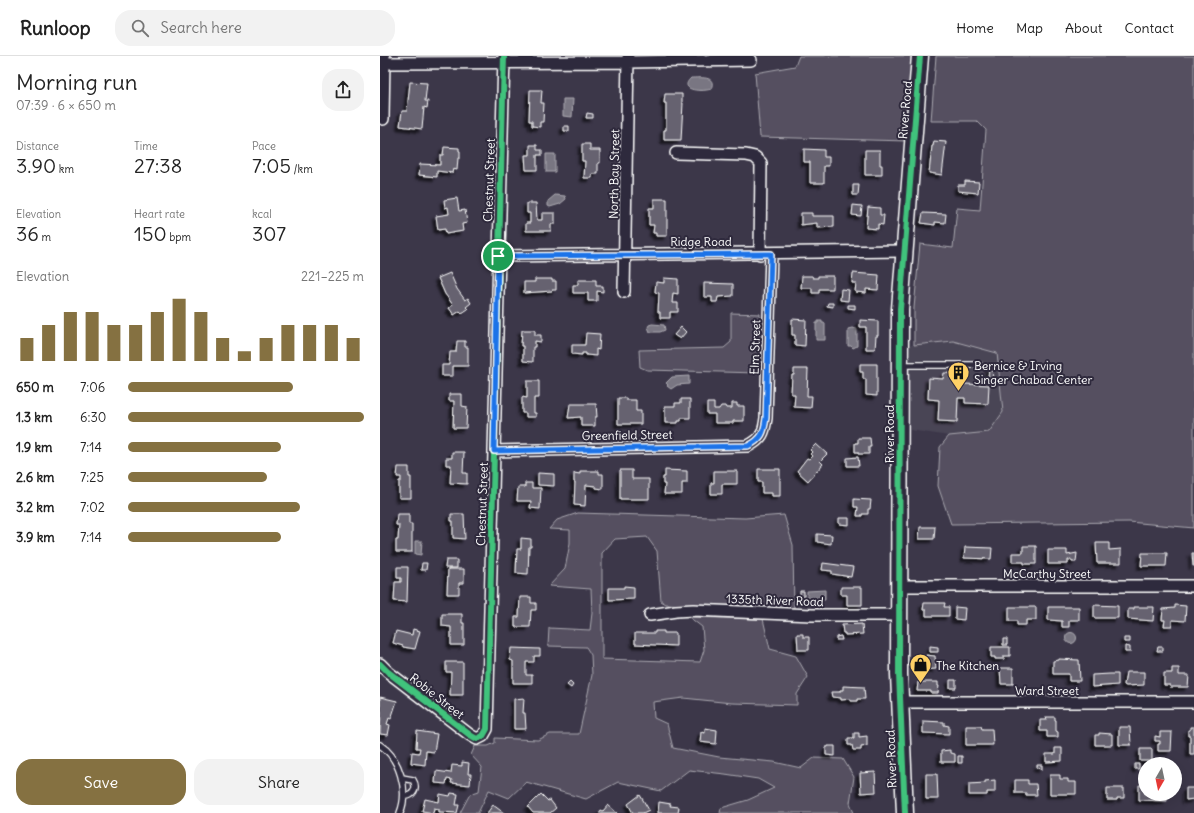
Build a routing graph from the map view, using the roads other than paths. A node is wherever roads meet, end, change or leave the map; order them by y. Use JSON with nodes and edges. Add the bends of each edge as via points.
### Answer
{"nodes":[{"id":1,"x":920,"y":56,"type":"edge"},
{"id":2,"x":504,"y":59,"type":"edge"},
{"id":3,"x":628,"y":59,"type":"edge"},
{"id":4,"x":751,"y":60,"type":"dead end"},
{"id":5,"x":383,"y":61,"type":"edge"},
{"id":6,"x":383,"y":119,"type":"dead end"},
{"id":7,"x":676,"y":153,"type":"dead end"},
{"id":8,"x":904,"y":251,"type":"junction"},
{"id":9,"x":765,"y":254,"type":"junction"},
{"id":10,"x":626,"y":255,"type":"junction"},
{"id":11,"x":498,"y":256,"type":"junction"},
{"id":12,"x":624,"y":292,"type":"dead end"},
{"id":13,"x":900,"y":365,"type":"junction"},
{"id":14,"x":979,"y":365,"type":"dead end"},
{"id":15,"x":758,"y":440,"type":"joint"},
{"id":16,"x":494,"y":451,"type":"junction"},
{"id":17,"x":900,"y":586,"type":"junction"},
{"id":18,"x":1194,"y":586,"type":"edge"},
{"id":19,"x":650,"y":615,"type":"dead end"},
{"id":20,"x":900,"y":615,"type":"junction"},
{"id":21,"x":380,"y":664,"type":"edge"},
{"id":22,"x":900,"y":702,"type":"junction"},
{"id":23,"x":1194,"y":702,"type":"edge"},
{"id":24,"x":484,"y":736,"type":"joint"},
{"id":25,"x":380,"y":745,"type":"edge"},
{"id":26,"x":402,"y":778,"type":"junction"},
{"id":27,"x":404,"y":796,"type":"junction"},
{"id":28,"x":400,"y":813,"type":"edge"},
{"id":29,"x":905,"y":813,"type":"edge"}],
"edges":[{"from":1,"to":8,"type":"street","name":"River Road"},
{"from":2,"to":3,"type":"street"},
{"from":2,"to":5,"type":"street"},
{"from":2,"to":11,"type":"street","name":"Chestnut Street"},
{"from":3,"to":4,"type":"street"},
{"from":3,"to":10,"type":"street","name":"North Bay Street"},
{"from":5,"to":6,"type":"street"},
{"from":7,"to":9,"type":"street","name":"Elm Street","via":[[746,155],[755,157],[761,163]]},
{"from":8,"to":9,"type":"street","name":"Ridge Road"},
{"from":8,"to":13,"type":"street","name":"River Road"},
{"from":9,"to":10,"type":"street","name":"Ridge Road"},
{"from":9,"to":15,"type":"street","name":"Elm Street","via":[[766,418],[764,430]]},
{"from":10,"to":11,"type":"street","name":"Ridge Road"},
{"from":10,"to":12,"type":"street","name":"North Bay Street"},
{"from":11,"to":16,"type":"street","name":"Chestnut Street"},
{"from":13,"to":14,"type":"lane"},
{"from":13,"to":17,"type":"street","name":"River Road"},
{"from":15,"to":16,"type":"street","name":"Greenfield Street","via":[[748,446]]},
{"from":16,"to":24,"type":"street","name":"Chestnut Street","via":[[487,729]]},
{"from":17,"to":18,"type":"street","name":"McCarthy Street"},
{"from":17,"to":20,"type":"street","name":"River Road"},
{"from":19,"to":20,"type":"street","name":"1335th River Road","via":[[693,610],[812,615]]},
{"from":20,"to":22,"type":"street","name":"River Road"},
{"from":21,"to":24,"type":"street","name":"Robie Street","via":[[470,736],[477,739]]},
{"from":22,"to":23,"type":"street","name":"Ward Street"},
{"from":22,"to":29,"type":"street","name":"River Road"},
{"from":25,"to":26,"type":"lane","via":[[394,758]]},
{"from":26,"to":27,"type":"lane"},
{"from":26,"to":27,"type":"lane","via":[[413,780],[416,784],[412,794]]},
{"from":27,"to":28,"type":"lane"}]}
